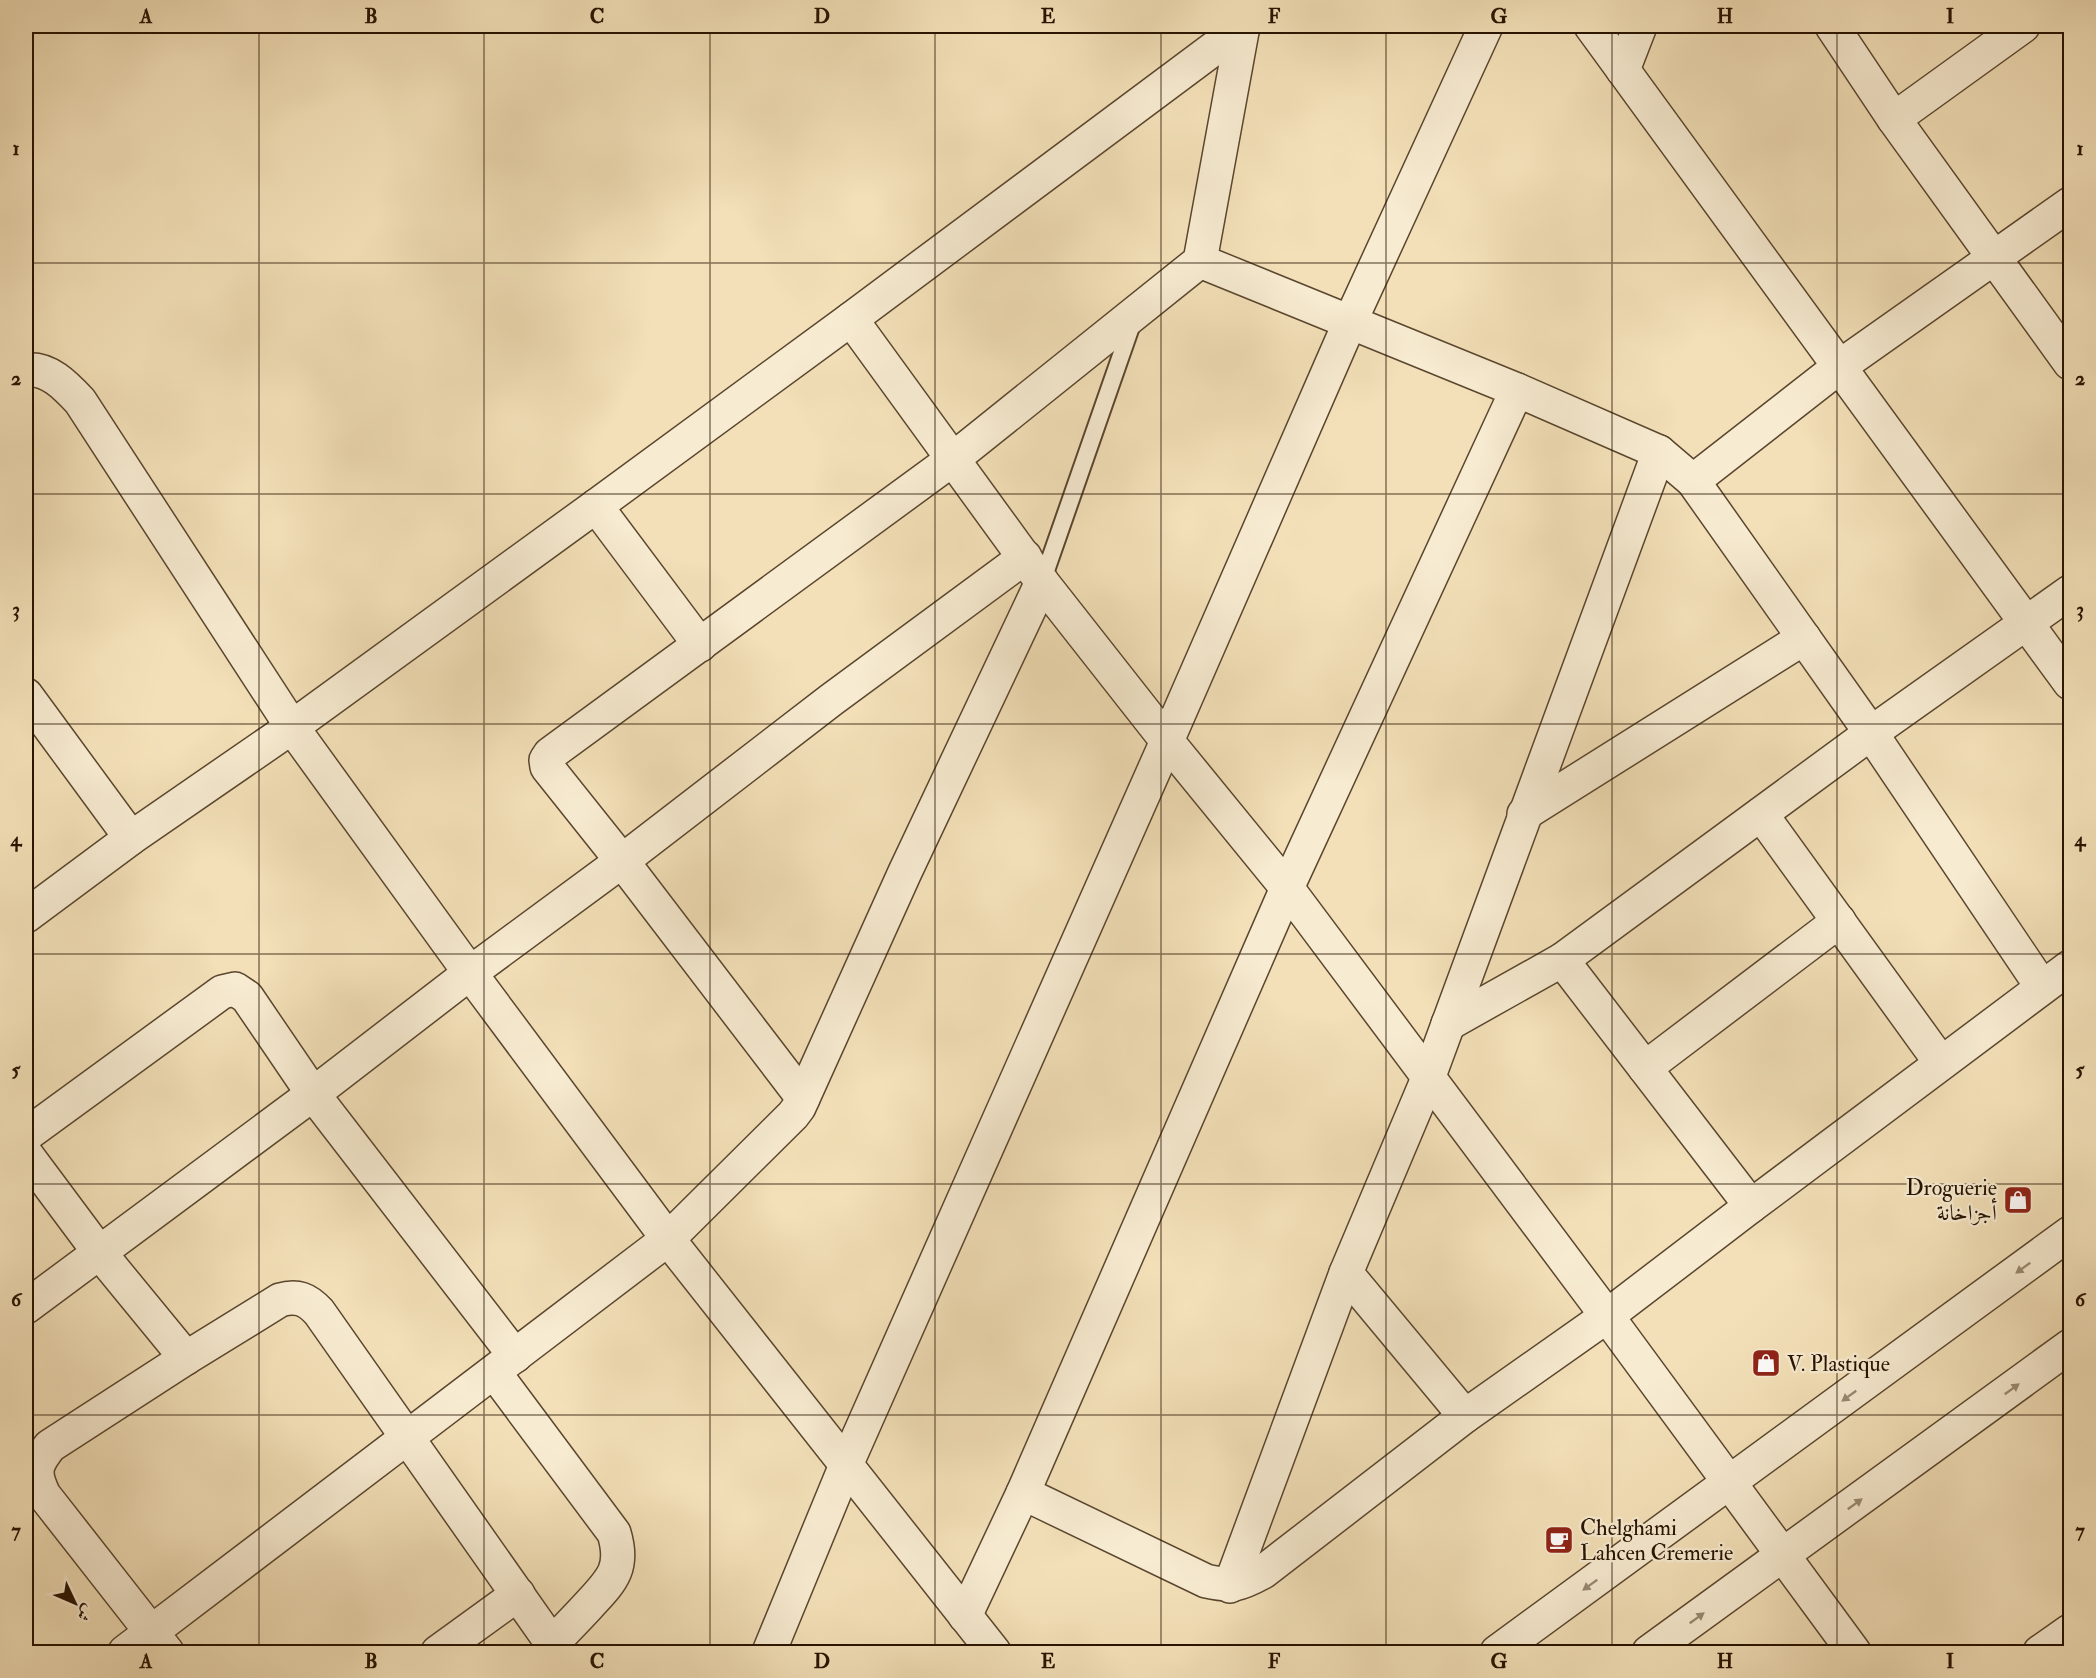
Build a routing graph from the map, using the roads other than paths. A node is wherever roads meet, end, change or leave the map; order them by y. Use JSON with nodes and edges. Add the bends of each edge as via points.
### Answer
{"nodes":[{"id":1,"x":1243,"y":26,"type":"edge"},
{"id":2,"x":1486,"y":26,"type":"edge"},
{"id":3,"x":1591,"y":26,"type":"edge"},
{"id":4,"x":1640,"y":26,"type":"edge"},
{"id":5,"x":1832,"y":26,"type":"edge"},
{"id":6,"x":2023,"y":26,"type":"edge"},
{"id":7,"x":1623,"y":70,"type":"junction"},
{"id":8,"x":1894,"y":119,"type":"junction"},
{"id":9,"x":2070,"y":204,"type":"edge"},
{"id":10,"x":1995,"y":259,"type":"junction"},
{"id":11,"x":1200,"y":261,"type":"junction"},
{"id":12,"x":1136,"y":312,"type":"junction"},
{"id":13,"x":852,"y":319,"type":"junction"},
{"id":14,"x":1350,"y":322,"type":"junction"},
{"id":15,"x":2070,"y":363,"type":"edge"},
{"id":16,"x":1839,"y":367,"type":"junction"},
{"id":17,"x":26,"y":370,"type":"edge"},
{"id":18,"x":1517,"y":390,"type":"junction"},
{"id":19,"x":1659,"y":452,"type":"junction"},
{"id":20,"x":953,"y":459,"type":"junction"},
{"id":21,"x":1693,"y":481,"type":"junction"},
{"id":22,"x":596,"y":506,"type":"junction"},
{"id":23,"x":1034,"y":569,"type":"junction"},
{"id":24,"x":2070,"y":592,"type":"edge"},
{"id":25,"x":2026,"y":622,"type":"junction"},
{"id":26,"x":1804,"y":638,"type":"junction"},
{"id":27,"x":700,"y":645,"type":"junction"},
{"id":28,"x":2070,"y":683,"type":"edge"},
{"id":29,"x":26,"y":695,"type":"edge"},
{"id":30,"x":292,"y":727,"type":"junction"},
{"id":31,"x":1871,"y":733,"type":"junction"},
{"id":32,"x":1167,"y":741,"type":"junction"},
{"id":33,"x":1524,"y":814,"type":"junction"},
{"id":34,"x":1761,"y":814,"type":"junction"},
{"id":35,"x":131,"y":838,"type":"junction"},
{"id":36,"x":622,"y":861,"type":"junction"},
{"id":37,"x":1287,"y":888,"type":"junction"},
{"id":38,"x":26,"y":916,"type":"edge"},
{"id":39,"x":1839,"y":921,"type":"junction"},
{"id":40,"x":1562,"y":960,"type":"junction"},
{"id":41,"x":2070,"y":967,"type":"edge"},
{"id":42,"x":470,"y":973,"type":"junction"},
{"id":43,"x":2042,"y":987,"type":"junction"},
{"id":44,"x":1448,"y":1024,"type":"junction"},
{"id":45,"x":1941,"y":1063,"type":"junction"},
{"id":46,"x":1645,"y":1068,"type":"junction"},
{"id":47,"x":1429,"y":1076,"type":"junction"},
{"id":48,"x":313,"y":1094,"type":"junction"},
{"id":49,"x":803,"y":1098,"type":"junction"},
{"id":50,"x":26,"y":1135,"type":"edge"},
{"id":51,"x":26,"y":1154,"type":"edge"},
{"id":52,"x":1751,"y":1206,"type":"junction"},
{"id":53,"x":2070,"y":1233,"type":"edge"},
{"id":54,"x":668,"y":1239,"type":"junction"},
{"id":55,"x":99,"y":1252,"type":"junction"},
{"id":56,"x":1347,"y":1273,"type":"junction"},
{"id":57,"x":26,"y":1307,"type":"edge"},
{"id":58,"x":1607,"y":1316,"type":"junction"},
{"id":59,"x":2070,"y":1346,"type":"edge"},
{"id":60,"x":186,"y":1358,"type":"junction"},
{"id":61,"x":504,"y":1364,"type":"junction"},
{"id":62,"x":1465,"y":1416,"type":"junction"},
{"id":63,"x":408,"y":1438,"type":"junction"},
{"id":64,"x":846,"y":1465,"type":"junction"},
{"id":65,"x":1730,"y":1483,"type":"junction"},
{"id":66,"x":1023,"y":1493,"type":"junction"},
{"id":67,"x":1784,"y":1556,"type":"junction"},
{"id":68,"x":1230,"y":1586,"type":"junction"},
{"id":69,"x":518,"y":1594,"type":"junction"},
{"id":70,"x":964,"y":1616,"type":"junction"},
{"id":71,"x":2070,"y":1631,"type":"edge"},
{"id":72,"x":159,"y":1642,"type":"edge"},
{"id":73,"x":555,"y":1648,"type":"edge"},
{"id":74,"x":125,"y":1653,"type":"edge"},
{"id":75,"x":438,"y":1653,"type":"edge"},
{"id":76,"x":769,"y":1653,"type":"edge"},
{"id":77,"x":994,"y":1653,"type":"edge"},
{"id":78,"x":1497,"y":1653,"type":"edge"},
{"id":79,"x":1649,"y":1653,"type":"edge"},
{"id":80,"x":1854,"y":1653,"type":"edge"},
{"id":81,"x":2040,"y":1653,"type":"edge"}],
"edges":[{"from":1,"to":11,"type":"street"},
{"from":1,"to":13,"type":"street"},
{"from":2,"to":14,"type":"street"},
{"from":3,"to":7,"type":"street"},
{"from":4,"to":7,"type":"street"},
{"from":5,"to":8,"type":"street"},
{"from":6,"to":8,"type":"street"},
{"from":7,"to":16,"type":"street"},
{"from":8,"to":10,"type":"street"},
{"from":9,"to":10,"type":"street"},
{"from":10,"to":15,"type":"street"},
{"from":10,"to":16,"type":"street"},
{"from":11,"to":12,"type":"street"},
{"from":11,"to":14,"type":"street"},
{"from":12,"to":20,"type":"street"},
{"from":12,"to":23,"type":"lane"},
{"from":13,"to":20,"type":"street"},
{"from":13,"to":22,"type":"street"},
{"from":14,"to":18,"type":"street"},
{"from":14,"to":32,"type":"street"},
{"from":16,"to":21,"type":"street"},
{"from":16,"to":25,"type":"street"},
{"from":17,"to":30,"type":"street","via":[[50,375],[80,401]]},
{"from":18,"to":19,"type":"street"},
{"from":18,"to":37,"type":"street"},
{"from":19,"to":21,"type":"street"},
{"from":19,"to":33,"type":"street"},
{"from":20,"to":23,"type":"street"},
{"from":20,"to":27,"type":"street"},
{"from":21,"to":26,"type":"street"},
{"from":22,"to":27,"type":"street"},
{"from":22,"to":30,"type":"street"},
{"from":23,"to":32,"type":"street"},
{"from":23,"to":36,"type":"street","via":[[822,708]]},
{"from":23,"to":49,"type":"street","via":[[905,872]]},
{"from":24,"to":25,"type":"street"},
{"from":25,"to":28,"type":"street"},
{"from":25,"to":31,"type":"street"},
{"from":26,"to":31,"type":"street"},
{"from":26,"to":33,"type":"street"},
{"from":27,"to":36,"type":"street","via":[[546,760],[547,767]]},
{"from":29,"to":35,"type":"street"},
{"from":30,"to":35,"type":"street"},
{"from":30,"to":42,"type":"street"},
{"from":31,"to":34,"type":"street"},
{"from":31,"to":43,"type":"street"},
{"from":32,"to":37,"type":"street"},
{"from":32,"to":64,"type":"street"},
{"from":33,"to":44,"type":"street"},
{"from":34,"to":39,"type":"street"},
{"from":34,"to":40,"type":"street"},
{"from":35,"to":38,"type":"street"},
{"from":36,"to":42,"type":"street"},
{"from":36,"to":49,"type":"street"},
{"from":37,"to":47,"type":"street"},
{"from":37,"to":66,"type":"street"},
{"from":39,"to":45,"type":"street"},
{"from":39,"to":46,"type":"street"},
{"from":40,"to":44,"type":"street"},
{"from":40,"to":46,"type":"street"},
{"from":41,"to":43,"type":"street"},
{"from":42,"to":48,"type":"street"},
{"from":42,"to":54,"type":"street"},
{"from":43,"to":45,"type":"street"},
{"from":44,"to":47,"type":"street"},
{"from":45,"to":52,"type":"street"},
{"from":46,"to":52,"type":"street"},
{"from":47,"to":56,"type":"street"},
{"from":47,"to":58,"type":"street"},
{"from":48,"to":50,"type":"street","via":[[247,997],[231,988]]},
{"from":48,"to":55,"type":"street"},
{"from":48,"to":61,"type":"street"},
{"from":49,"to":54,"type":"street","via":[[793,1115]]},
{"from":51,"to":55,"type":"street"},
{"from":52,"to":58,"type":"street"},
{"from":53,"to":65,"type":"street","one_way":true},
{"from":54,"to":61,"type":"street"},
{"from":54,"to":64,"type":"street"},
{"from":55,"to":57,"type":"street"},
{"from":55,"to":60,"type":"street"},
{"from":56,"to":62,"type":"street"},
{"from":56,"to":68,"type":"street"},
{"from":58,"to":62,"type":"street"},
{"from":58,"to":65,"type":"street"},
{"from":67,"to":59,"type":"street","one_way":true},
{"from":60,"to":63,"type":"street","via":[[280,1300],[301,1298],[319,1312]]},
{"from":60,"to":72,"type":"street","via":[[50,1446],[36,1470],[44,1494]]},
{"from":61,"to":63,"type":"street"},
{"from":61,"to":73,"type":"street","via":[[614,1533],[618,1548],[611,1582]]},
{"from":62,"to":68,"type":"street","via":[[1263,1572]]},
{"from":63,"to":69,"type":"street"},
{"from":63,"to":72,"type":"street"},
{"from":64,"to":70,"type":"street"},
{"from":64,"to":76,"type":"street"},
{"from":65,"to":67,"type":"street"},
{"from":65,"to":78,"type":"street","one_way":true},
{"from":66,"to":68,"type":"street","via":[[1206,1581]]},
{"from":66,"to":70,"type":"street"},
{"from":79,"to":67,"type":"street","one_way":true},
{"from":67,"to":80,"type":"street"},
{"from":69,"to":73,"type":"street"},
{"from":69,"to":75,"type":"street"},
{"from":70,"to":77,"type":"street"},
{"from":71,"to":81,"type":"street"},
{"from":72,"to":74,"type":"street"}]}
